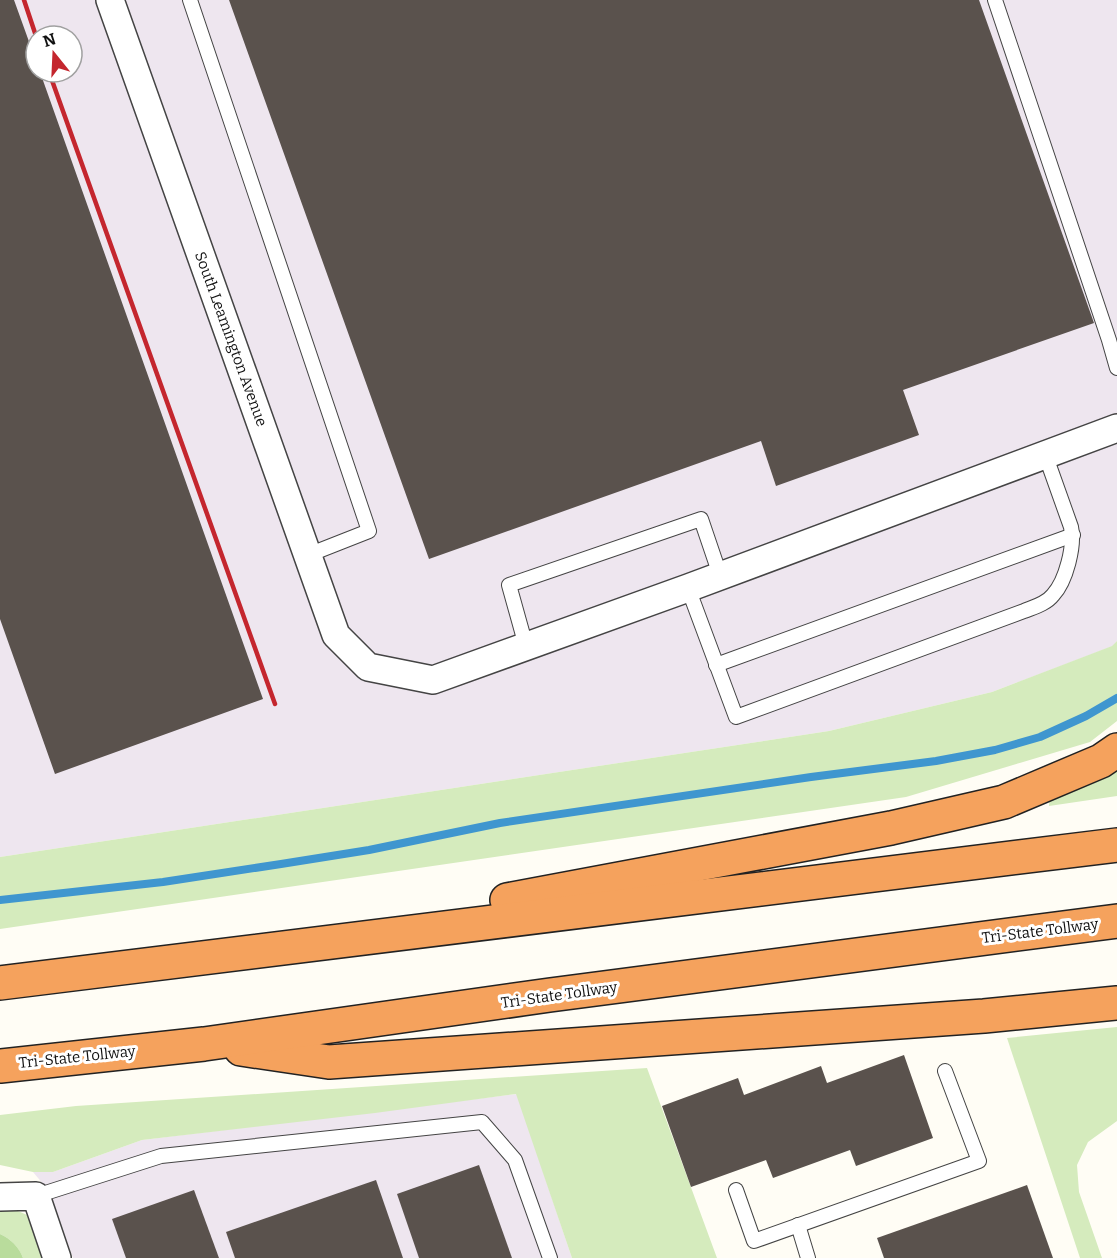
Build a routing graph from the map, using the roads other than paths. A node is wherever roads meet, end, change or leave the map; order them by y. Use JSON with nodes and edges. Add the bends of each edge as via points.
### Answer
{"nodes":[{"id":1,"x":110,"y":0,"type":"edge"},
{"id":2,"x":190,"y":0,"type":"edge"},
{"id":3,"x":995,"y":0,"type":"edge"},
{"id":4,"x":1117,"y":368,"type":"edge"},
{"id":5,"x":1117,"y":428,"type":"edge"},
{"id":6,"x":1046,"y":454,"type":"junction"},
{"id":7,"x":1073,"y":535,"type":"junction"},
{"id":8,"x":308,"y":555,"type":"junction"},
{"id":9,"x":720,"y":575,"type":"junction"},
{"id":10,"x":688,"y":588,"type":"junction"},
{"id":11,"x":526,"y":646,"type":"junction"},
{"id":12,"x":716,"y":665,"type":"junction"},
{"id":13,"x":1117,"y":750,"type":"edge"},
{"id":14,"x":1117,"y":845,"type":"edge"},
{"id":15,"x":1117,"y":921,"type":"edge"},
{"id":16,"x":189,"y":959,"type":"junction"},
{"id":17,"x":0,"y":983,"type":"edge"},
{"id":18,"x":1117,"y":1003,"type":"edge"},
{"id":19,"x":204,"y":1044,"type":"junction"},
{"id":20,"x":0,"y":1066,"type":"edge"},
{"id":21,"x":945,"y":1071,"type":"dead end"},
{"id":22,"x":736,"y":1190,"type":"dead end"},
{"id":23,"x":36,"y":1196,"type":"junction"},
{"id":24,"x":0,"y":1197,"type":"edge"},
{"id":25,"x":798,"y":1225,"type":"junction"},
{"id":26,"x":57,"y":1258,"type":"edge"},
{"id":27,"x":550,"y":1258,"type":"edge"},
{"id":28,"x":808,"y":1258,"type":"edge"}],
"edges":[{"from":1,"to":8,"type":"street","name":"South Leamington Avenue"},
{"from":2,"to":8,"type":"lane","via":[[369,531]]},
{"from":3,"to":4,"type":"lane"},
{"from":5,"to":6,"type":"street"},
{"from":6,"to":7,"type":"lane"},
{"from":6,"to":9,"type":"street"},
{"from":7,"to":12,"type":"lane"},
{"from":7,"to":12,"type":"lane","via":[[1063,577],[1053,596],[1042,604],[736,717]]},
{"from":8,"to":11,"type":"street","name":"South Leamington Avenue","via":[[336,635],[368,667],[433,680]]},
{"from":9,"to":10,"type":"street"},
{"from":9,"to":11,"type":"lane","via":[[700,519],[509,585]]},
{"from":10,"to":11,"type":"street"},
{"from":10,"to":12,"type":"lane"},
{"from":13,"to":16,"type":"highway","via":[[1101,761],[1004,802],[891,828]]},
{"from":14,"to":16,"type":"highway"},
{"from":15,"to":19,"type":"highway","name":"Tri-State Tollway"},
{"from":16,"to":17,"type":"highway"},
{"from":18,"to":19,"type":"highway","via":[[984,1016],[328,1062]]},
{"from":19,"to":20,"type":"highway","name":"Tri-State Tollway"},
{"from":21,"to":25,"type":"lane","via":[[979,1161]]},
{"from":22,"to":25,"type":"lane","via":[[754,1241]]},
{"from":23,"to":24,"type":"street"},
{"from":23,"to":26,"type":"street"},
{"from":23,"to":27,"type":"lane","via":[[160,1156],[482,1122],[515,1160]]},
{"from":25,"to":28,"type":"lane"}]}
